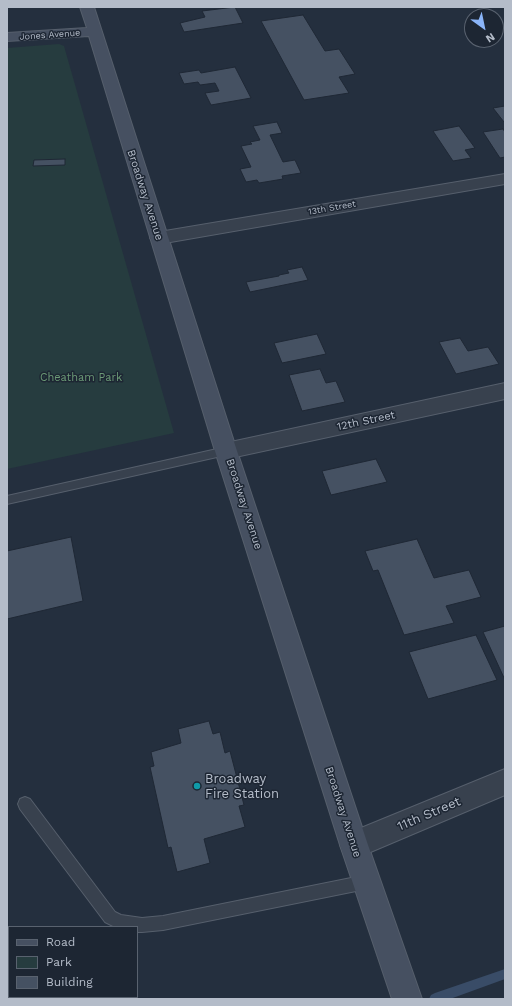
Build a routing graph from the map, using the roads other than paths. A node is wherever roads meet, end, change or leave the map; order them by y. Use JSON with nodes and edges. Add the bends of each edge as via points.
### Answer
{"nodes":[{"id":1,"x":87,"y":7,"type":"edge"},
{"id":2,"x":93,"y":32,"type":"junction"},
{"id":3,"x":7,"y":38,"type":"edge"},
{"id":4,"x":505,"y":179,"type":"edge"},
{"id":5,"x":158,"y":238,"type":"junction"},
{"id":6,"x":505,"y":391,"type":"edge"},
{"id":7,"x":226,"y":451,"type":"junction"},
{"id":8,"x":7,"y":500,"type":"edge"},
{"id":9,"x":505,"y":782,"type":"edge"},
{"id":10,"x":25,"y":804,"type":"dead end"},
{"id":11,"x":354,"y":845,"type":"junction"},
{"id":12,"x":371,"y":894,"type":"junction"},
{"id":13,"x":407,"y":999,"type":"edge"}],
"edges":[{"from":1,"to":2,"type":"main road","name":"Broadway Avenue"},
{"from":2,"to":3,"type":"main road","name":"Jones Avenue"},
{"from":2,"to":5,"type":"main road","name":"Broadway Avenue"},
{"from":4,"to":5,"type":"street","name":"13th Street"},
{"from":5,"to":7,"type":"main road","name":"Broadway Avenue"},
{"from":6,"to":7,"type":"street","name":"12th Street"},
{"from":7,"to":8,"type":"lane"},
{"from":7,"to":11,"type":"main road","name":"Broadway Avenue"},
{"from":9,"to":11,"type":"street","name":"11th Street"},
{"from":10,"to":12,"type":"lane","via":[[110,916],[120,922],[142,925],[163,923]]},
{"from":11,"to":12,"type":"main road","name":"Broadway Avenue"},
{"from":12,"to":13,"type":"main road","name":"Broadway Avenue"}]}
